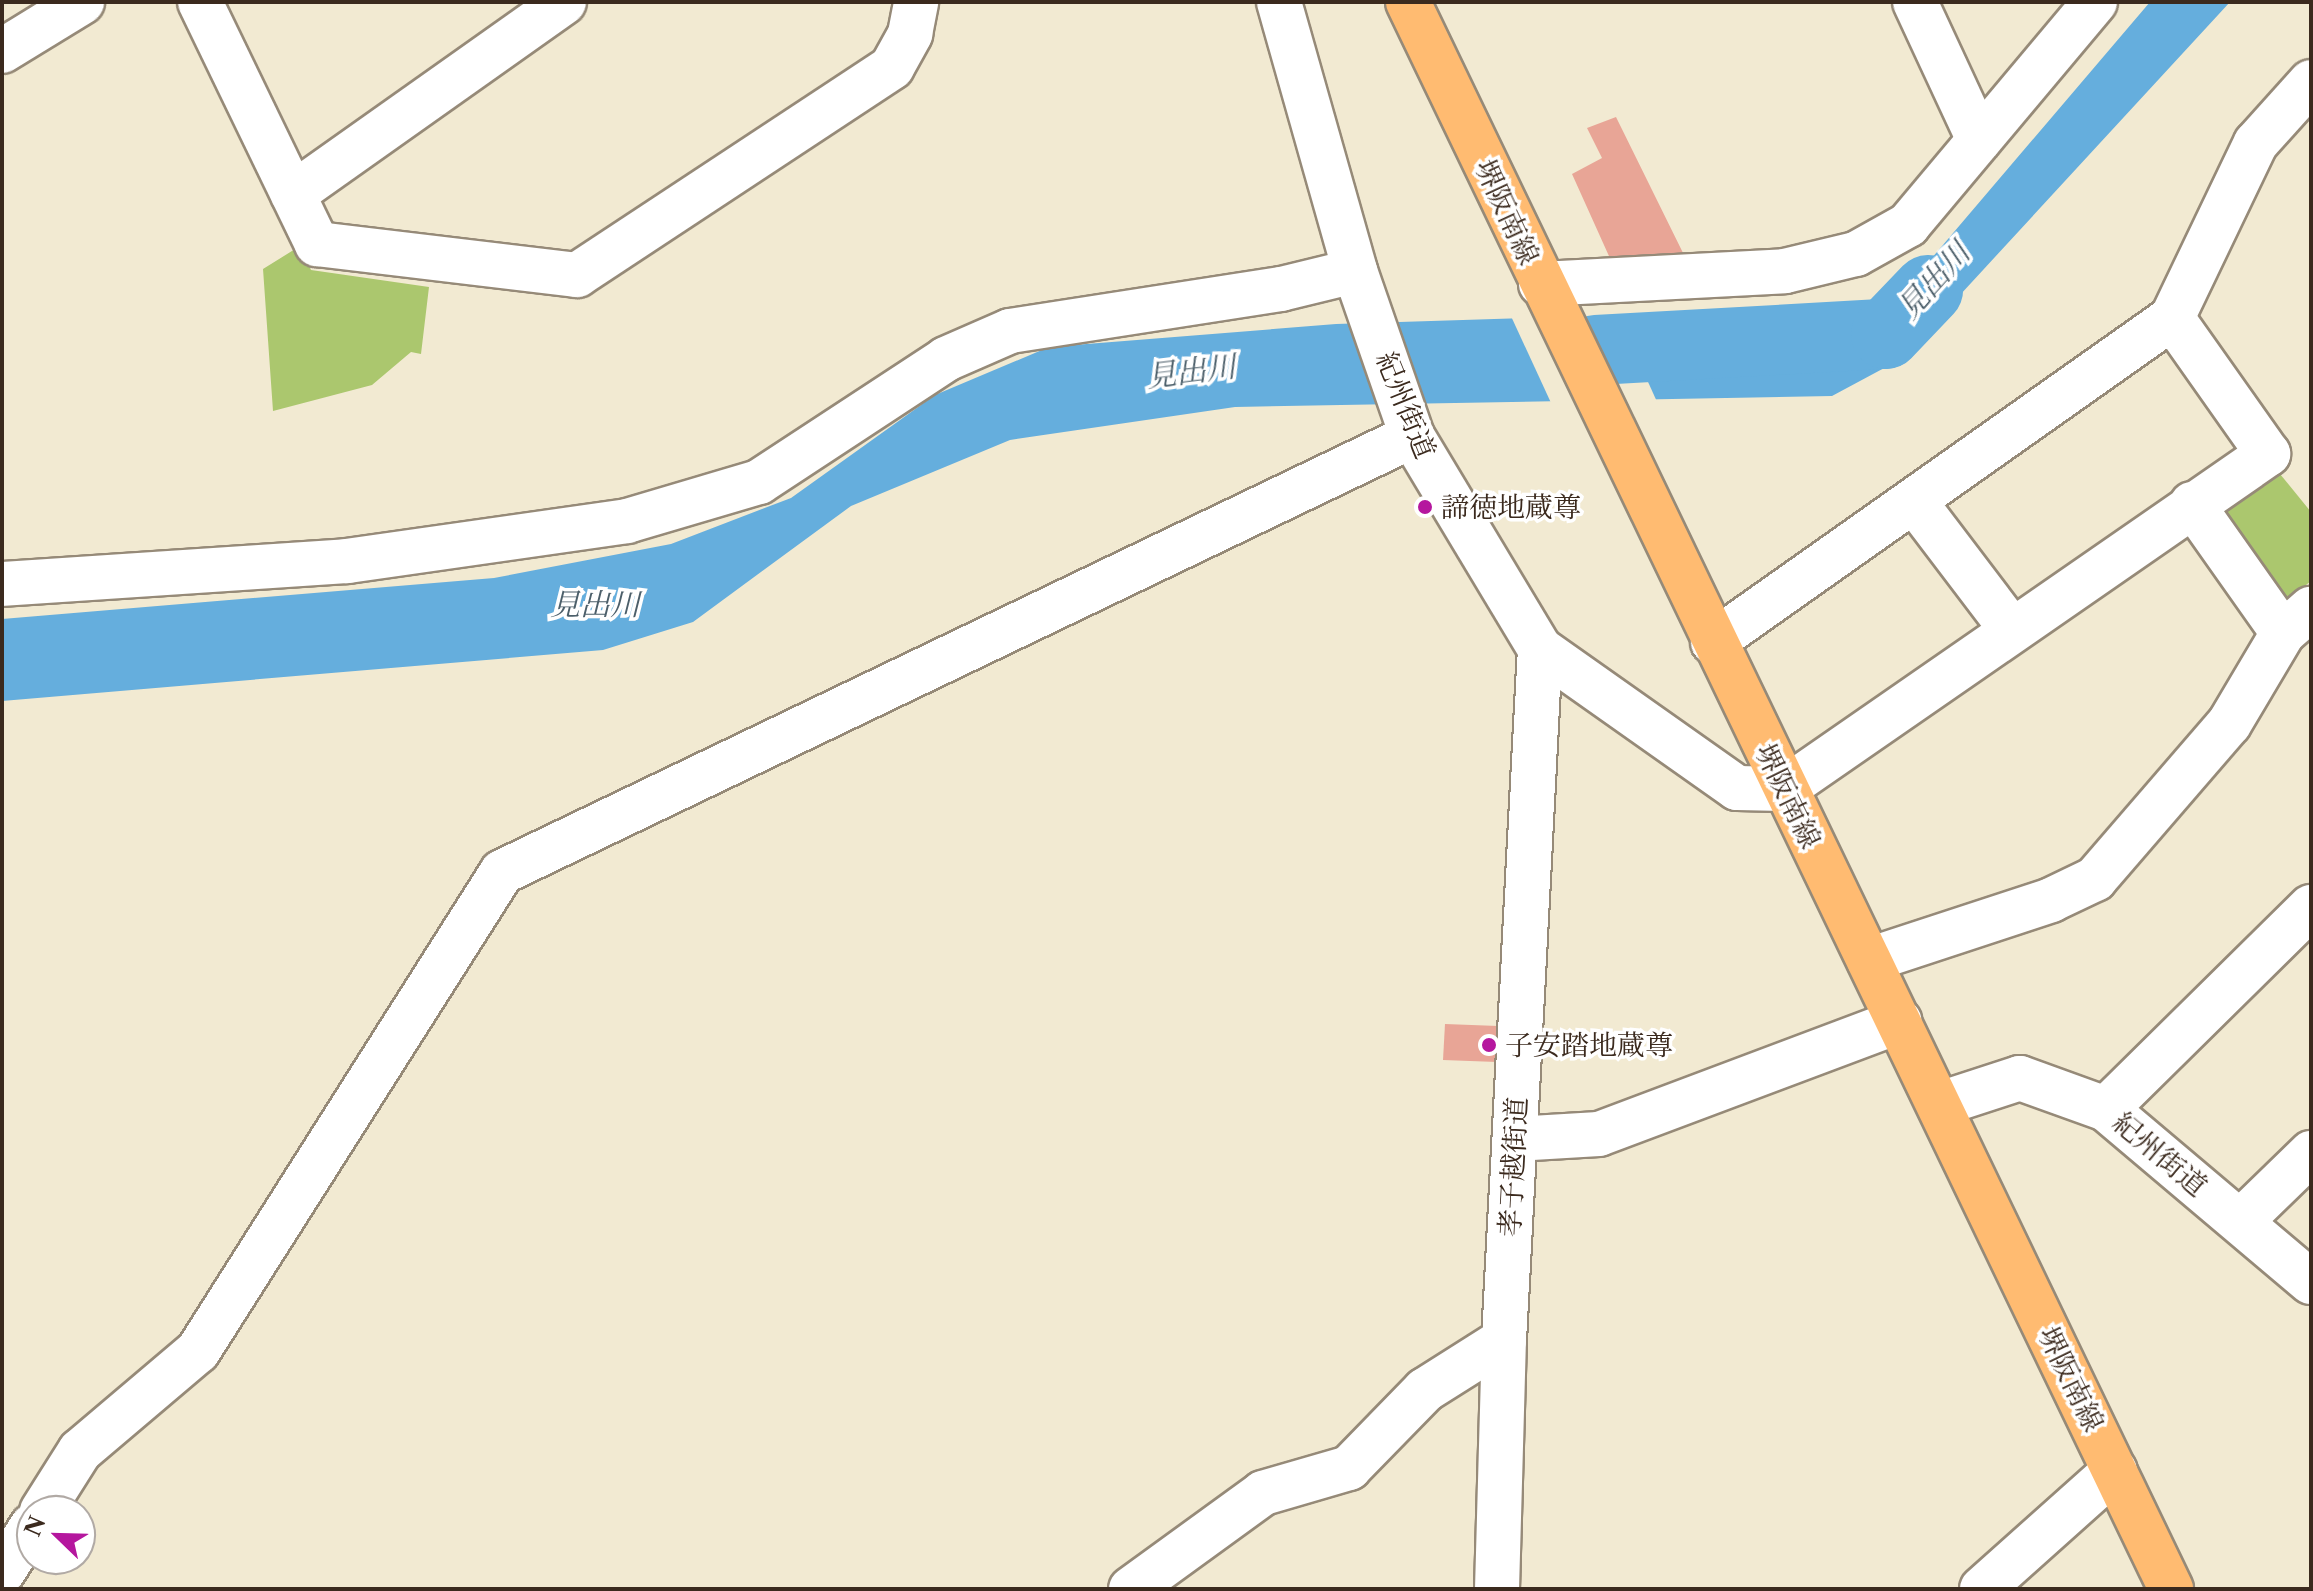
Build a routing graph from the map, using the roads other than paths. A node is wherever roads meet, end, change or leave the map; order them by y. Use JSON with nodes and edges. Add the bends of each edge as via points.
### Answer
{"nodes":[{"id":1,"x":82,"y":2,"type":"edge"},
{"id":2,"x":200,"y":2,"type":"edge"},
{"id":3,"x":564,"y":2,"type":"edge"},
{"id":4,"x":916,"y":2,"type":"edge"},
{"id":5,"x":1279,"y":2,"type":"edge"},
{"id":6,"x":1408,"y":2,"type":"edge"},
{"id":7,"x":1915,"y":2,"type":"edge"},
{"id":8,"x":2095,"y":2,"type":"edge"},
{"id":9,"x":2,"y":51,"type":"edge"},
{"id":10,"x":2311,"y":82,"type":"edge"},
{"id":11,"x":1979,"y":140,"type":"junction"},
{"id":12,"x":293,"y":194,"type":"junction"},
{"id":13,"x":1359,"y":283,"type":"junction"},
{"id":14,"x":1544,"y":290,"type":"junction"},
{"id":15,"x":2172,"y":318,"type":"junction"},
{"id":16,"x":1408,"y":425,"type":"junction"},
{"id":17,"x":1914,"y":501,"type":"junction"},
{"id":18,"x":2192,"y":504,"type":"junction"},
{"id":19,"x":2,"y":584,"type":"edge"},
{"id":20,"x":2297,"y":621,"type":"edge"},
{"id":21,"x":2012,"y":630,"type":"junction"},
{"id":22,"x":1713,"y":642,"type":"junction"},
{"id":23,"x":1540,"y":649,"type":"junction"},
{"id":24,"x":1784,"y":789,"type":"junction"},
{"id":25,"x":2311,"y":907,"type":"edge"},
{"id":26,"x":1869,"y":960,"type":"junction"},
{"id":27,"x":1899,"y":1021,"type":"junction"},
{"id":28,"x":1940,"y":1104,"type":"junction"},
{"id":29,"x":2106,"y":1109,"type":"junction"},
{"id":30,"x":1515,"y":1139,"type":"junction"},
{"id":31,"x":2311,"y":1153,"type":"edge"},
{"id":32,"x":2241,"y":1221,"type":"junction"},
{"id":33,"x":2311,"y":1282,"type":"edge"},
{"id":34,"x":1504,"y":1340,"type":"junction"},
{"id":35,"x":2115,"y":1470,"type":"junction"},
{"id":36,"x":52,"y":1495,"type":"edge"},
{"id":37,"x":16,"y":1551,"type":"edge"},
{"id":38,"x":2,"y":1573,"type":"edge"},
{"id":39,"x":1131,"y":1589,"type":"edge"},
{"id":40,"x":1497,"y":1589,"type":"edge"},
{"id":41,"x":1982,"y":1589,"type":"edge"},
{"id":42,"x":2171,"y":1589,"type":"edge"}],
"edges":[{"from":1,"to":9,"type":"street"},
{"from":2,"to":12,"type":"street"},
{"from":3,"to":12,"type":"street"},
{"from":4,"to":12,"type":"street","via":[[910,34],[892,67],[577,275],[317,244]]},
{"from":5,"to":13,"type":"street","name":"紀州街道"},
{"from":6,"to":14,"type":"main road","name":"堺阪南線"},
{"from":7,"to":11,"type":"street"},
{"from":8,"to":11,"type":"street"},
{"from":10,"to":15,"type":"street","via":[[2256,143]]},
{"from":11,"to":14,"type":"street","via":[[1908,225],[1856,254],[1785,271]]},
{"from":13,"to":16,"type":"street","name":"紀州街道"},
{"from":13,"to":19,"type":"street","via":[[1281,289],[1010,331],[946,359],[759,482],[671,511],[347,561]]},
{"from":14,"to":22,"type":"main road","name":"堺阪南線"},
{"from":15,"to":17,"type":"street"},
{"from":15,"to":18,"type":"street","via":[[2268,454]]},
{"from":16,"to":23,"type":"street","name":"紀州街道"},
{"from":16,"to":36,"type":"street","via":[[502,872],[198,1351],[80,1451]]},
{"from":17,"to":21,"type":"street"},
{"from":17,"to":22,"type":"street"},
{"from":18,"to":20,"type":"street"},
{"from":18,"to":21,"type":"street"},
{"from":20,"to":26,"type":"street","via":[[2229,724],[2095,879],[2051,900]]},
{"from":21,"to":24,"type":"street"},
{"from":22,"to":24,"type":"main road","name":"堺阪南線"},
{"from":23,"to":24,"type":"street","name":"紀州街道","via":[[1737,788]]},
{"from":23,"to":30,"type":"street","name":"孝子越街道"},
{"from":24,"to":26,"type":"main road","name":"堺阪南線"},
{"from":25,"to":29,"type":"street"},
{"from":26,"to":27,"type":"main road","name":"堺阪南線"},
{"from":27,"to":28,"type":"main road","name":"堺阪南線"},
{"from":27,"to":30,"type":"street","via":[[1599,1134]]},
{"from":28,"to":29,"type":"street","name":"紀州街道","via":[[2020,1078]]},
{"from":28,"to":35,"type":"main road","name":"堺阪南線"},
{"from":29,"to":32,"type":"street","name":"紀州街道"},
{"from":30,"to":34,"type":"street","name":"孝子越街道"},
{"from":31,"to":32,"type":"street"},
{"from":32,"to":33,"type":"street","name":"紀州街道"},
{"from":34,"to":39,"type":"street","via":[[1425,1390],[1349,1468],[1263,1493]]},
{"from":34,"to":40,"type":"street","name":"孝子越街道"},
{"from":35,"to":41,"type":"street"},
{"from":35,"to":42,"type":"main road","name":"堺阪南線"},
{"from":37,"to":38,"type":"street"}]}
